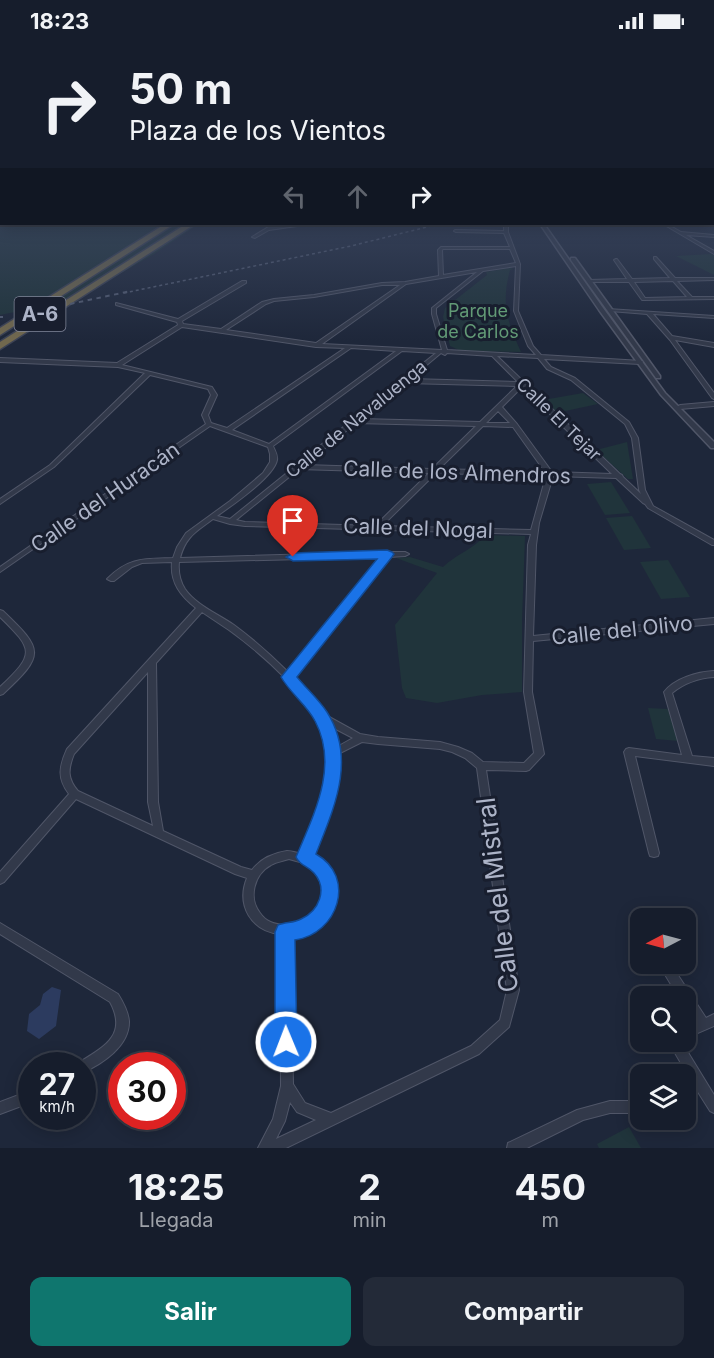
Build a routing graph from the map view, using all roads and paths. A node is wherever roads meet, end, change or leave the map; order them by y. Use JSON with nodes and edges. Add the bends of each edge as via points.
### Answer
{"nodes":[{"id":1,"x":139,"y":238,"type":"edge"},
{"id":2,"x":149,"y":238,"type":"edge"},
{"id":3,"x":159,"y":238,"type":"edge"},
{"id":4,"x":167,"y":238,"type":"edge"},
{"id":5,"x":169,"y":238,"type":"edge"},
{"id":6,"x":508,"y":238,"type":"edge"},
{"id":7,"x":552,"y":238,"type":"edge"},
{"id":8,"x":558,"y":238,"type":"edge"},
{"id":9,"x":688,"y":238,"type":"edge"},
{"id":10,"x":512,"y":248,"type":"junction"},
{"id":11,"x":714,"y":254,"type":"edge"},
{"id":12,"x":655,"y":258,"type":"dead end"},
{"id":13,"x":616,"y":260,"type":"dead end"},
{"id":14,"x":518,"y":264,"type":"junction"},
{"id":15,"x":483,"y":270,"type":"junction"},
{"id":16,"x":441,"y":277,"type":"junction"},
{"id":17,"x":714,"y":279,"type":"edge"},
{"id":18,"x":631,"y":280,"type":"junction"},
{"id":19,"x":674,"y":280,"type":"junction"},
{"id":20,"x":589,"y":281,"type":"junction"},
{"id":21,"x":244,"y":282,"type":"dead end"},
{"id":22,"x":405,"y":284,"type":"junction"},
{"id":23,"x":80,"y":288,"type":"junction"},
{"id":24,"x":690,"y":298,"type":"junction"},
{"id":25,"x":714,"y":298,"type":"edge"},
{"id":26,"x":118,"y":304,"type":"dead end"},
{"id":27,"x":610,"y":310,"type":"junction"},
{"id":28,"x":649,"y":313,"type":"junction"},
{"id":29,"x":712,"y":317,"type":"edge"},
{"id":30,"x":180,"y":323,"type":"junction"},
{"id":31,"x":714,"y":323,"type":"edge"},
{"id":32,"x":0,"y":324,"type":"edge"},
{"id":33,"x":222,"y":331,"type":"junction"},
{"id":34,"x":0,"y":332,"type":"edge"},
{"id":35,"x":669,"y":337,"type":"junction"},
{"id":36,"x":0,"y":339,"type":"edge"},
{"id":37,"x":316,"y":345,"type":"junction"},
{"id":38,"x":714,"y":345,"type":"edge"},
{"id":39,"x":0,"y":347,"type":"edge"},
{"id":40,"x":350,"y":347,"type":"junction"},
{"id":41,"x":400,"y":350,"type":"junction"},
{"id":42,"x":442,"y":353,"type":"junction"},
{"id":43,"x":494,"y":356,"type":"junction"},
{"id":44,"x":0,"y":358,"type":"edge"},
{"id":45,"x":542,"y":358,"type":"junction"},
{"id":46,"x":640,"y":362,"type":"junction"},
{"id":47,"x":118,"y":365,"type":"junction"},
{"id":48,"x":149,"y":373,"type":"junction"},
{"id":49,"x":407,"y":381,"type":"junction"},
{"id":50,"x":522,"y":384,"type":"junction"},
{"id":51,"x":714,"y":397,"type":"edge"},
{"id":52,"x":714,"y":404,"type":"edge"},
{"id":53,"x":498,"y":407,"type":"junction"},
{"id":54,"x":680,"y":407,"type":"junction"},
{"id":55,"x":354,"y":421,"type":"junction"},
{"id":56,"x":209,"y":424,"type":"junction"},
{"id":57,"x":481,"y":424,"type":"junction"},
{"id":58,"x":515,"y":425,"type":"junction"},
{"id":59,"x":228,"y":430,"type":"junction"},
{"id":60,"x":714,"y":438,"type":"edge"},
{"id":61,"x":270,"y":446,"type":"junction"},
{"id":62,"x":714,"y":446,"type":"edge"},
{"id":63,"x":295,"y":467,"type":"junction"},
{"id":64,"x":434,"y":471,"type":"junction"},
{"id":65,"x":550,"y":474,"type":"junction"},
{"id":66,"x":622,"y":479,"type":"junction"},
{"id":67,"x":258,"y":480,"type":"junction"},
{"id":68,"x":642,"y":481,"type":"junction"},
{"id":69,"x":273,"y":486,"type":"junction"},
{"id":70,"x":0,"y":502,"type":"edge"},
{"id":71,"x":650,"y":507,"type":"junction"},
{"id":72,"x":211,"y":517,"type":"junction"},
{"id":73,"x":230,"y":522,"type":"junction"},
{"id":74,"x":377,"y":527,"type":"junction"},
{"id":75,"x":534,"y":532,"type":"junction"},
{"id":76,"x":714,"y":543,"type":"edge"},
{"id":77,"x":387,"y":554,"type":"junction"},
{"id":78,"x":405,"y":554,"type":"dead end"},
{"id":79,"x":175,"y":560,"type":"junction"},
{"id":80,"x":0,"y":570,"type":"edge"},
{"id":81,"x":111,"y":579,"type":"dead end"},
{"id":82,"x":202,"y":607,"type":"junction"},
{"id":83,"x":0,"y":613,"type":"edge"},
{"id":84,"x":714,"y":621,"type":"edge"},
{"id":85,"x":530,"y":639,"type":"junction"},
{"id":86,"x":152,"y":664,"type":"junction"},
{"id":87,"x":714,"y":674,"type":"edge"},
{"id":88,"x":288,"y":677,"type":"junction"},
{"id":89,"x":0,"y":692,"type":"edge"},
{"id":90,"x":321,"y":716,"type":"junction"},
{"id":91,"x":361,"y":738,"type":"junction"},
{"id":92,"x":333,"y":753,"type":"junction"},
{"id":93,"x":688,"y":759,"type":"junction"},
{"id":94,"x":714,"y":762,"type":"edge"},
{"id":95,"x":482,"y":766,"type":"junction"},
{"id":96,"x":75,"y":794,"type":"junction"},
{"id":97,"x":159,"y":834,"type":"junction"},
{"id":98,"x":654,"y":854,"type":"dead end"},
{"id":99,"x":306,"y":857,"type":"junction"},
{"id":100,"x":254,"y":875,"type":"junction"},
{"id":101,"x":0,"y":879,"type":"edge"},
{"id":102,"x":0,"y":928,"type":"edge"},
{"id":103,"x":285,"y":932,"type":"junction"},
{"id":104,"x":696,"y":1008,"type":"edge"},
{"id":105,"x":709,"y":1022,"type":"edge"},
{"id":106,"x":681,"y":1052,"type":"edge"},
{"id":107,"x":96,"y":1060,"type":"edge"},
{"id":108,"x":700,"y":1084,"type":"junction"},
{"id":109,"x":287,"y":1086,"type":"junction"},
{"id":110,"x":696,"y":1086,"type":"edge"},
{"id":111,"x":18,"y":1101,"type":"edge"},
{"id":112,"x":630,"y":1107,"type":"edge"},
{"id":113,"x":714,"y":1107,"type":"edge"},
{"id":114,"x":0,"y":1108,"type":"edge"},
{"id":115,"x":331,"y":1119,"type":"junction"},
{"id":116,"x":264,"y":1148,"type":"edge"},
{"id":117,"x":272,"y":1148,"type":"edge"},
{"id":118,"x":513,"y":1148,"type":"edge"}],
"edges":[{"from":1,"to":32,"type":"highway","number":"A-6"},
{"from":2,"to":34,"type":"highway"},
{"from":3,"to":23,"type":"highway","number":"A-6"},
{"from":4,"to":23,"type":"highway"},
{"from":5,"to":39,"type":"highway"},
{"from":6,"to":10,"type":"street"},
{"from":7,"to":46,"type":"street"},
{"from":8,"to":20,"type":"street"},
{"from":9,"to":11,"type":"street"},
{"from":10,"to":14,"type":"street"},
{"from":10,"to":16,"type":"street","via":[[442,248]]},
{"from":12,"to":19,"type":"street"},
{"from":13,"to":18,"type":"street"},
{"from":14,"to":15,"type":"street"},
{"from":14,"to":45,"type":"street","via":[[518,317],[531,346]]},
{"from":15,"to":16,"type":"street"},
{"from":15,"to":42,"type":"street","via":[[434,308]]},
{"from":16,"to":22,"type":"street"},
{"from":17,"to":19,"type":"street"},
{"from":18,"to":19,"type":"street"},
{"from":18,"to":20,"type":"street"},
{"from":18,"to":24,"type":"street","via":[[644,299]]},
{"from":19,"to":24,"type":"street"},
{"from":20,"to":27,"type":"street"},
{"from":21,"to":30,"type":"street"},
{"from":22,"to":33,"type":"street","via":[[274,300]]},
{"from":22,"to":37,"type":"street"},
{"from":23,"to":36,"type":"highway","number":"A-6"},
{"from":24,"to":25,"type":"street"},
{"from":26,"to":30,"type":"street"},
{"from":27,"to":28,"type":"street"},
{"from":27,"to":54,"type":"street"},
{"from":28,"to":29,"type":"street"},
{"from":28,"to":35,"type":"street"},
{"from":29,"to":31,"type":"street"},
{"from":30,"to":33,"type":"street"},
{"from":30,"to":47,"type":"street"},
{"from":33,"to":37,"type":"street"},
{"from":35,"to":38,"type":"street"},
{"from":35,"to":51,"type":"street"},
{"from":37,"to":40,"type":"street"},
{"from":40,"to":41,"type":"street"},
{"from":40,"to":59,"type":"street"},
{"from":41,"to":42,"type":"street"},
{"from":41,"to":61,"type":"street"},
{"from":42,"to":43,"type":"street"},
{"from":42,"to":49,"type":"street","name":"Calle de Navaluenga"},
{"from":43,"to":45,"type":"street"},
{"from":43,"to":50,"type":"street","name":"Calle El Tejar"},
{"from":44,"to":47,"type":"street"},
{"from":45,"to":46,"type":"street"},
{"from":45,"to":68,"type":"street","via":[[549,368],[573,379],[627,423],[635,438]]},
{"from":46,"to":62,"type":"street","via":[[674,407]]},
{"from":47,"to":48,"type":"street"},
{"from":48,"to":56,"type":"street","via":[[210,388],[214,395],[205,415]]},
{"from":48,"to":70,"type":"street","via":[[52,466]]},
{"from":49,"to":50,"type":"street"},
{"from":49,"to":55,"type":"street","name":"Calle de Navaluenga"},
{"from":50,"to":53,"type":"street"},
{"from":50,"to":66,"type":"street","name":"Calle El Tejar"},
{"from":52,"to":54,"type":"street"},
{"from":53,"to":57,"type":"street"},
{"from":53,"to":58,"type":"street"},
{"from":54,"to":60,"type":"street"},
{"from":55,"to":57,"type":"street"},
{"from":55,"to":63,"type":"street","name":"Calle de Navaluenga"},
{"from":56,"to":59,"type":"street"},
{"from":56,"to":80,"type":"street","name":"Calle del Huracán"},
{"from":57,"to":58,"type":"street"},
{"from":57,"to":64,"type":"street"},
{"from":58,"to":65,"type":"street"},
{"from":59,"to":61,"type":"street"},
{"from":61,"to":67,"type":"street","via":[[274,461]]},
{"from":63,"to":64,"type":"street","name":"Calle de los Almendros"},
{"from":63,"to":69,"type":"street","name":"Calle de Navaluenga"},
{"from":64,"to":65,"type":"street","name":"Calle de los Almendros"},
{"from":64,"to":74,"type":"street"},
{"from":65,"to":66,"type":"street","name":"Calle de los Almendros"},
{"from":65,"to":75,"type":"street"},
{"from":66,"to":68,"type":"street"},
{"from":66,"to":71,"type":"street","name":"Calle El Tejar"},
{"from":67,"to":69,"type":"street"},
{"from":67,"to":72,"type":"street"},
{"from":68,"to":71,"type":"street"},
{"from":69,"to":73,"type":"street","name":"Calle de Navaluenga"},
{"from":71,"to":76,"type":"street","name":"Calle El Tejar"},
{"from":72,"to":73,"type":"street","name":"Calle del Nogal"},
{"from":72,"to":79,"type":"street","via":[[188,534]]},
{"from":73,"to":74,"type":"street","name":"Calle del Nogal"},
{"from":74,"to":75,"type":"street","name":"Calle del Nogal"},
{"from":75,"to":85,"type":"street"},
{"from":77,"to":78,"type":"street"},
{"from":77,"to":79,"type":"street"},
{"from":77,"to":88,"type":"street"},
{"from":79,"to":81,"type":"street","via":[[141,561]]},
{"from":79,"to":82,"type":"street","via":[[175,574],[182,590]]},
{"from":82,"to":86,"type":"street"},
{"from":82,"to":88,"type":"street","via":[[249,640]]},
{"from":83,"to":89,"type":"street","via":[[22,634],[32,655],[24,670]]},
{"from":84,"to":85,"type":"street","name":"Calle del Olivo"},
{"from":85,"to":95,"type":"street","via":[[528,693],[539,754],[526,767]]},
{"from":86,"to":96,"type":"street","via":[[70,752],[63,769],[66,784]]},
{"from":86,"to":97,"type":"street","via":[[153,802]]},
{"from":87,"to":93,"type":"street","via":[[668,692]]},
{"from":88,"to":90,"type":"street"},
{"from":90,"to":91,"type":"street"},
{"from":90,"to":92,"type":"street"},
{"from":91,"to":92,"type":"street"},
{"from":91,"to":95,"type":"street","via":[[450,746]]},
{"from":92,"to":99,"type":"street","via":[[331,793]]},
{"from":93,"to":94,"type":"street"},
{"from":93,"to":98,"type":"street","via":[[629,752]]},
{"from":95,"to":115,"type":"street","name":"Calle del Mistral","via":[[513,990],[505,1023],[475,1050]]},
{"from":96,"to":97,"type":"street"},
{"from":96,"to":101,"type":"street"},
{"from":97,"to":100,"type":"street","via":[[239,872]]},
{"from":99,"to":100,"type":"street","via":[[290,855],[267,862]]},
{"from":99,"to":103,"type":"street","via":[[319,865],[330,882],[330,901],[319,920]]},
{"from":100,"to":103,"type":"street","via":[[248,892],[250,910],[264,925]]},
{"from":102,"to":107,"type":"street","via":[[114,998],[123,1011],[123,1028],[116,1045]]},
{"from":103,"to":109,"type":"street"},
{"from":104,"to":105,"type":"street"},
{"from":106,"to":108,"type":"street"},
{"from":108,"to":110,"type":"street"},
{"from":108,"to":113,"type":"street"},
{"from":109,"to":115,"type":"street","via":[[301,1108]]},
{"from":109,"to":116,"type":"street","via":[[279,1121]]},
{"from":111,"to":114,"type":"street"},
{"from":112,"to":118,"type":"street","via":[[581,1114]]},
{"from":115,"to":117,"type":"street","name":"Calle del Mistral"}]}
